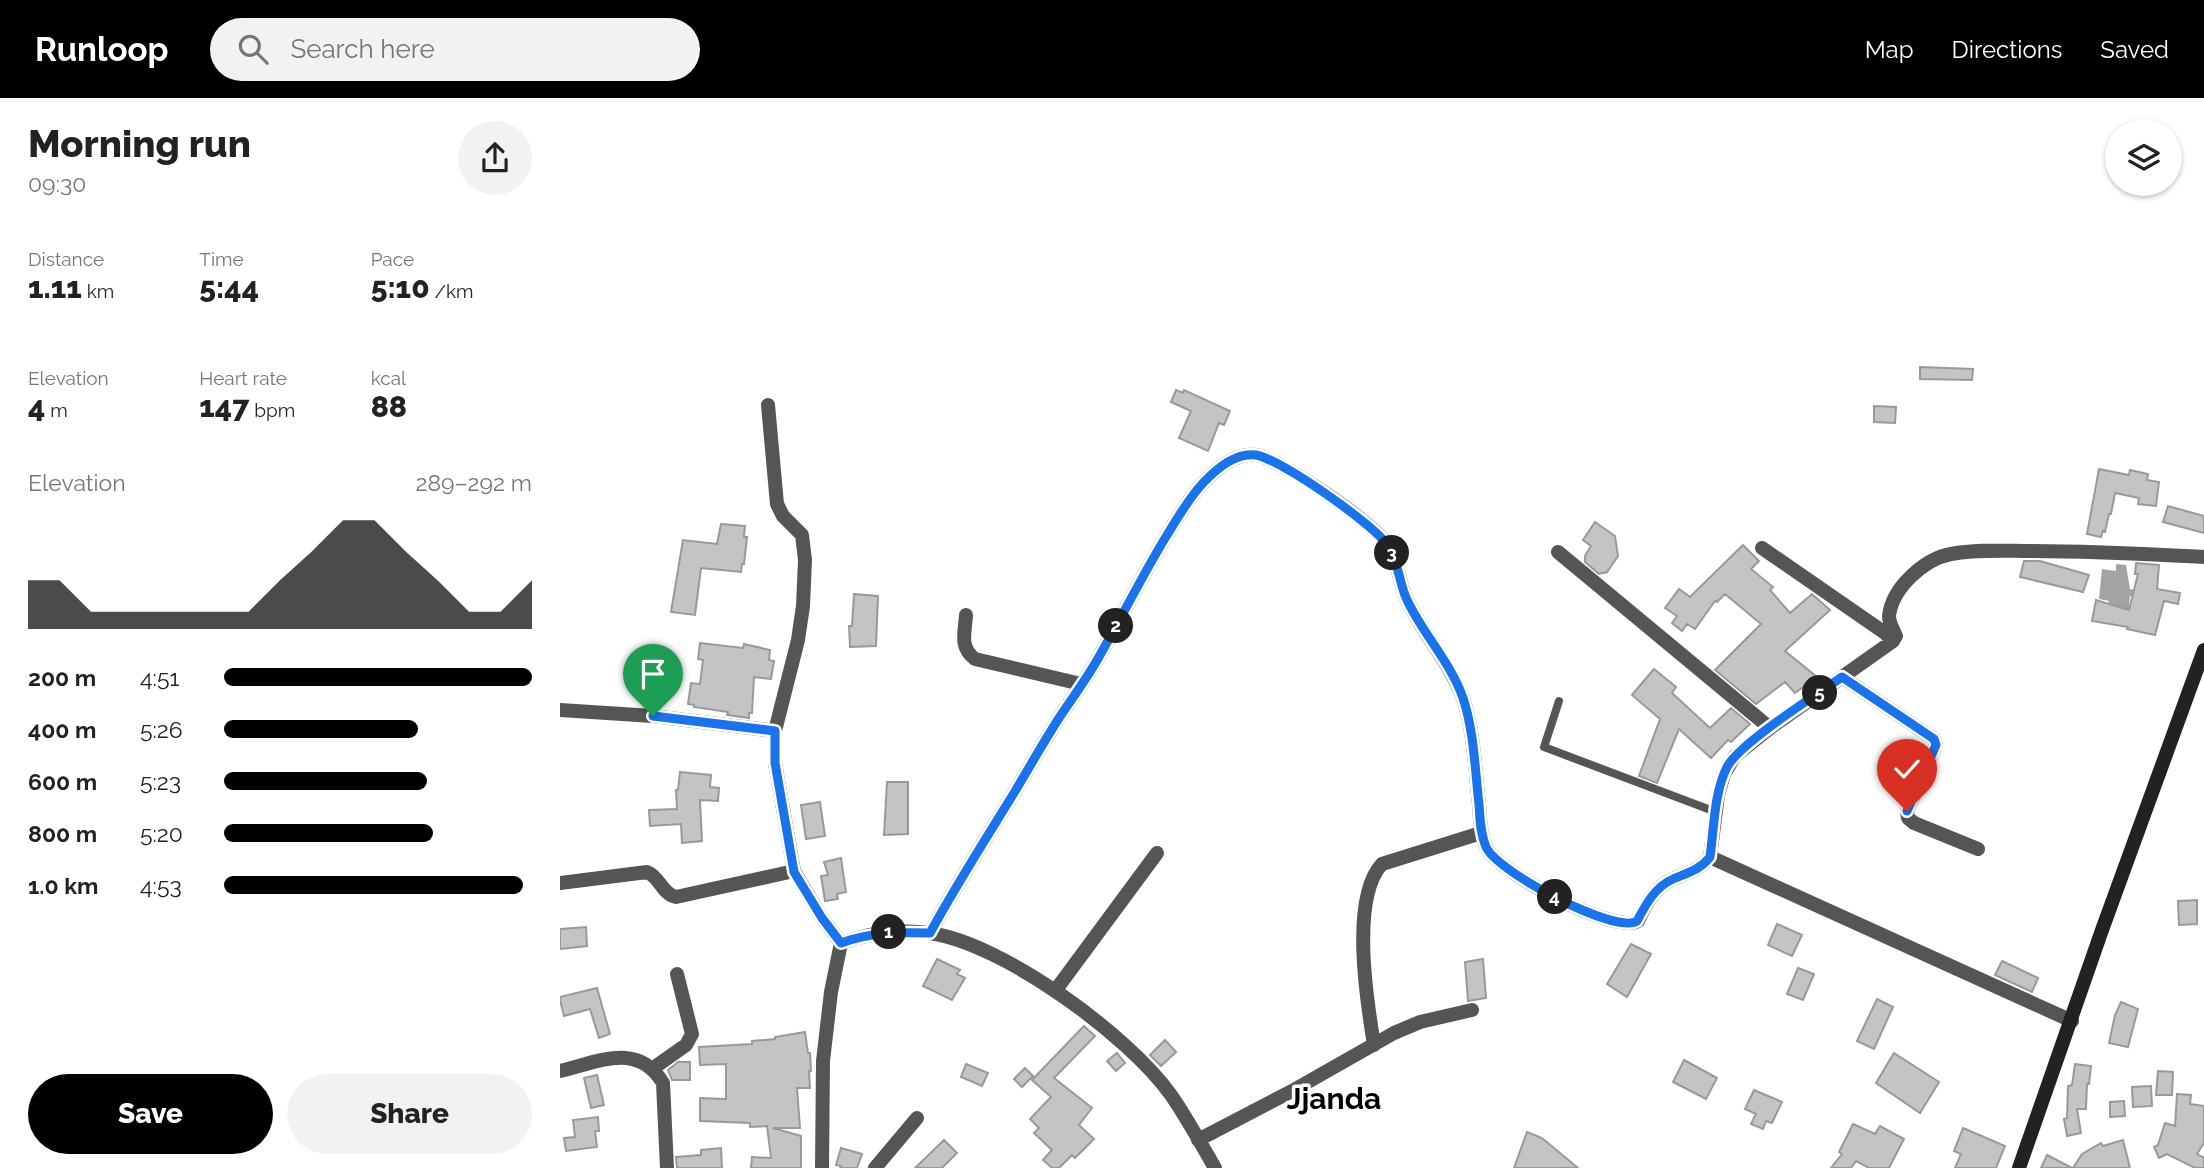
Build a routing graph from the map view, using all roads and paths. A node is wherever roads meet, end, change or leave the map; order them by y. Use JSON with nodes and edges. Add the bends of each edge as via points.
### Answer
{"nodes":[{"id":1,"x":768,"y":405,"type":"dead end"},
{"id":2,"x":1762,"y":548,"type":"dead end"},
{"id":3,"x":1558,"y":552,"type":"dead end"},
{"id":4,"x":2204,"y":557,"type":"edge"},
{"id":5,"x":966,"y":615,"type":"dead end"},
{"id":6,"x":1892,"y":641,"type":"junction"},
{"id":7,"x":2204,"y":650,"type":"edge"},
{"id":8,"x":1842,"y":677,"type":"junction"},
{"id":9,"x":1082,"y":684,"type":"junction"},
{"id":10,"x":1559,"y":701,"type":"dead end"},
{"id":11,"x":560,"y":710,"type":"edge"},
{"id":12,"x":1770,"y":728,"type":"junction"},
{"id":13,"x":775,"y":731,"type":"junction"},
{"id":14,"x":1716,"y":812,"type":"junction"},
{"id":15,"x":1481,"y":833,"type":"junction"},
{"id":16,"x":1978,"y":849,"type":"dead end"},
{"id":17,"x":1157,"y":853,"type":"dead end"},
{"id":18,"x":1710,"y":857,"type":"junction"},
{"id":19,"x":794,"y":872,"type":"junction"},
{"id":20,"x":560,"y":883,"type":"edge"},
{"id":21,"x":930,"y":933,"type":"junction"},
{"id":22,"x":841,"y":943,"type":"junction"},
{"id":23,"x":677,"y":974,"type":"dead end"},
{"id":24,"x":1055,"y":991,"type":"junction"},
{"id":25,"x":1472,"y":1010,"type":"dead end"},
{"id":26,"x":2071,"y":1020,"type":"junction"},
{"id":27,"x":1374,"y":1045,"type":"junction"},
{"id":28,"x":652,"y":1069,"type":"junction"},
{"id":29,"x":560,"y":1071,"type":"edge"},
{"id":30,"x":917,"y":1118,"type":"dead end"},
{"id":31,"x":1198,"y":1140,"type":"junction"},
{"id":32,"x":667,"y":1168,"type":"edge"},
{"id":33,"x":822,"y":1168,"type":"edge"},
{"id":34,"x":875,"y":1168,"type":"edge"},
{"id":35,"x":1215,"y":1168,"type":"edge"},
{"id":36,"x":2019,"y":1168,"type":"edge"}],
"edges":[{"from":1,"to":13,"type":"street","via":[[777,504],[802,535],[805,561],[798,640]]},
{"from":2,"to":6,"type":"street"},
{"from":3,"to":12,"type":"street"},
{"from":4,"to":6,"type":"street","via":[[2088,551],[1949,554],[1914,573],[1901,589],[1889,618],[1896,636]]},
{"from":5,"to":9,"type":"street","via":[[964,645],[975,659]]},
{"from":6,"to":8,"type":"street"},
{"from":7,"to":26,"type":"main road"},
{"from":8,"to":12,"type":"street"},
{"from":8,"to":16,"type":"street","via":[[1934,739],[1936,745],[1908,818]]},
{"from":9,"to":15,"type":"street","via":[[1146,570],[1204,482],[1242,455],[1273,460],[1339,503],[1389,546],[1406,599],[1463,698]]},
{"from":9,"to":21,"type":"street"},
{"from":10,"to":14,"type":"lane","via":[[1544,747]]},
{"from":11,"to":13,"type":"street"},
{"from":12,"to":14,"type":"street","via":[[1728,764]]},
{"from":13,"to":19,"type":"street","via":[[775,763]]},
{"from":14,"to":18,"type":"street"},
{"from":15,"to":18,"type":"street","via":[[1487,850],[1516,876],[1569,904],[1627,925],[1637,921],[1660,887]]},
{"from":15,"to":27,"type":"street","via":[[1382,864],[1373,874],[1363,957]]},
{"from":17,"to":24,"type":"street"},
{"from":18,"to":26,"type":"street"},
{"from":19,"to":20,"type":"street","via":[[676,897],[647,872]]},
{"from":19,"to":22,"type":"street"},
{"from":21,"to":22,"type":"street","via":[[884,932]]},
{"from":21,"to":24,"type":"street","via":[[1000,958]]},
{"from":22,"to":33,"type":"street","via":[[823,1061]]},
{"from":23,"to":28,"type":"street","via":[[692,1034],[686,1045]]},
{"from":24,"to":31,"type":"street","via":[[1148,1069],[1170,1094]]},
{"from":25,"to":27,"type":"street","via":[[1420,1022]]},
{"from":26,"to":36,"type":"main road"},
{"from":27,"to":31,"type":"street"},
{"from":28,"to":29,"type":"street","via":[[625,1056]]},
{"from":28,"to":32,"type":"street","via":[[663,1083]]},
{"from":30,"to":34,"type":"street"},
{"from":31,"to":35,"type":"street"}]}
